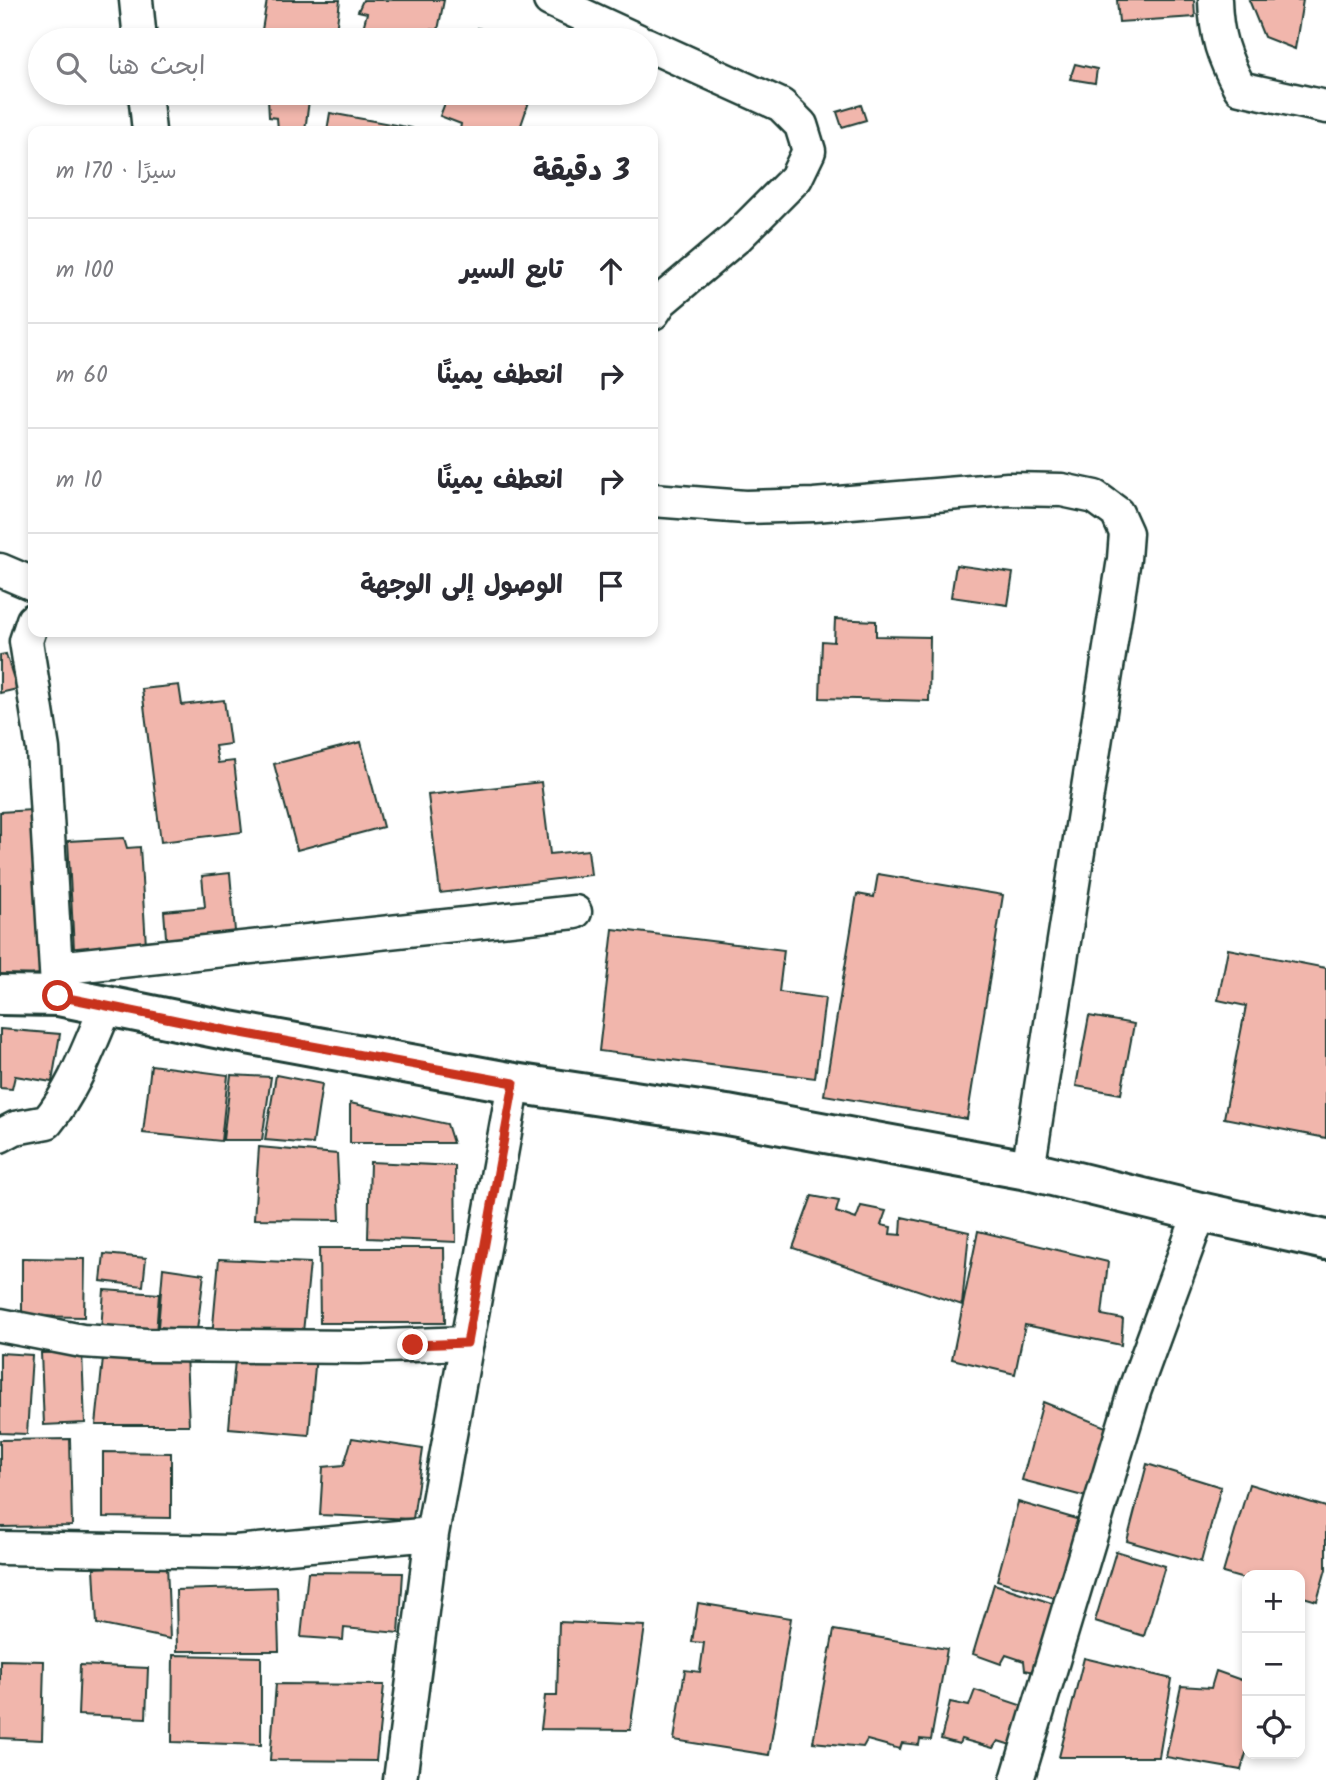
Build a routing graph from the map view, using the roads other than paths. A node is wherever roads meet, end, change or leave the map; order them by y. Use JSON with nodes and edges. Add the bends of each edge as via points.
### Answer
{"nodes":[{"id":1,"x":136,"y":0,"type":"edge"},
{"id":2,"x":550,"y":0,"type":"edge"},
{"id":3,"x":1215,"y":0,"type":"edge"},
{"id":4,"x":139,"y":28,"type":"edge"},
{"id":5,"x":611,"y":28,"type":"edge"},
{"id":6,"x":658,"y":49,"type":"edge"},
{"id":7,"x":146,"y":105,"type":"edge"},
{"id":8,"x":1326,"y":107,"type":"edge"},
{"id":9,"x":148,"y":126,"type":"edge"},
{"id":10,"x":658,"y":306,"type":"edge"},
{"id":11,"x":658,"y":500,"type":"edge"},
{"id":12,"x":0,"y":570,"type":"edge"},
{"id":13,"x":28,"y":582,"type":"edge"},
{"id":14,"x":28,"y":623,"type":"edge"},
{"id":15,"x":0,"y":635,"type":"edge"},
{"id":16,"x":28,"y":635,"type":"edge"},
{"id":17,"x":575,"y":912,"type":"dead end"},
{"id":18,"x":57,"y":982,"type":"junction"},
{"id":19,"x":0,"y":995,"type":"edge"},
{"id":20,"x":107,"y":1005,"type":"junction"},
{"id":21,"x":514,"y":1083,"type":"junction"},
{"id":22,"x":0,"y":1136,"type":"edge"},
{"id":23,"x":1028,"y":1170,"type":"junction"},
{"id":24,"x":1200,"y":1212,"type":"junction"},
{"id":25,"x":1326,"y":1240,"type":"edge"},
{"id":26,"x":0,"y":1325,"type":"edge"},
{"id":27,"x":467,"y":1343,"type":"junction"},
{"id":28,"x":432,"y":1534,"type":"junction"},
{"id":29,"x":0,"y":1548,"type":"edge"},
{"id":30,"x":400,"y":1780,"type":"edge"},
{"id":31,"x":1017,"y":1780,"type":"edge"}],
"edges":[{"from":1,"to":4,"type":"street"},
{"from":2,"to":5,"type":"street"},
{"from":3,"to":8,"type":"street","via":[[1216,28],[1225,60],[1241,88]]},
{"from":6,"to":10,"type":"street","via":[[781,105],[801,125],[809,151],[796,178]]},
{"from":7,"to":9,"type":"street"},
{"from":11,"to":23,"type":"street","via":[[745,507],[1009,489],[1062,490],[1095,497],[1117,513],[1126,533],[1124,559]]},
{"from":12,"to":13,"type":"street"},
{"from":14,"to":15,"type":"street"},
{"from":16,"to":18,"type":"street","via":[[43,749]]},
{"from":17,"to":18,"type":"street"},
{"from":18,"to":19,"type":"street"},
{"from":18,"to":20,"type":"street"},
{"from":20,"to":21,"type":"street"},
{"from":20,"to":22,"type":"street","via":[[61,1105],[47,1122]]},
{"from":21,"to":23,"type":"street","via":[[727,1115]]},
{"from":21,"to":27,"type":"street"},
{"from":23,"to":24,"type":"street"},
{"from":24,"to":25,"type":"street"},
{"from":24,"to":31,"type":"street","via":[[1135,1389]]},
{"from":26,"to":27,"type":"street","via":[[82,1340],[146,1345]]},
{"from":27,"to":28,"type":"street"},
{"from":28,"to":29,"type":"street","via":[[235,1552]]},
{"from":28,"to":30,"type":"street"}]}
